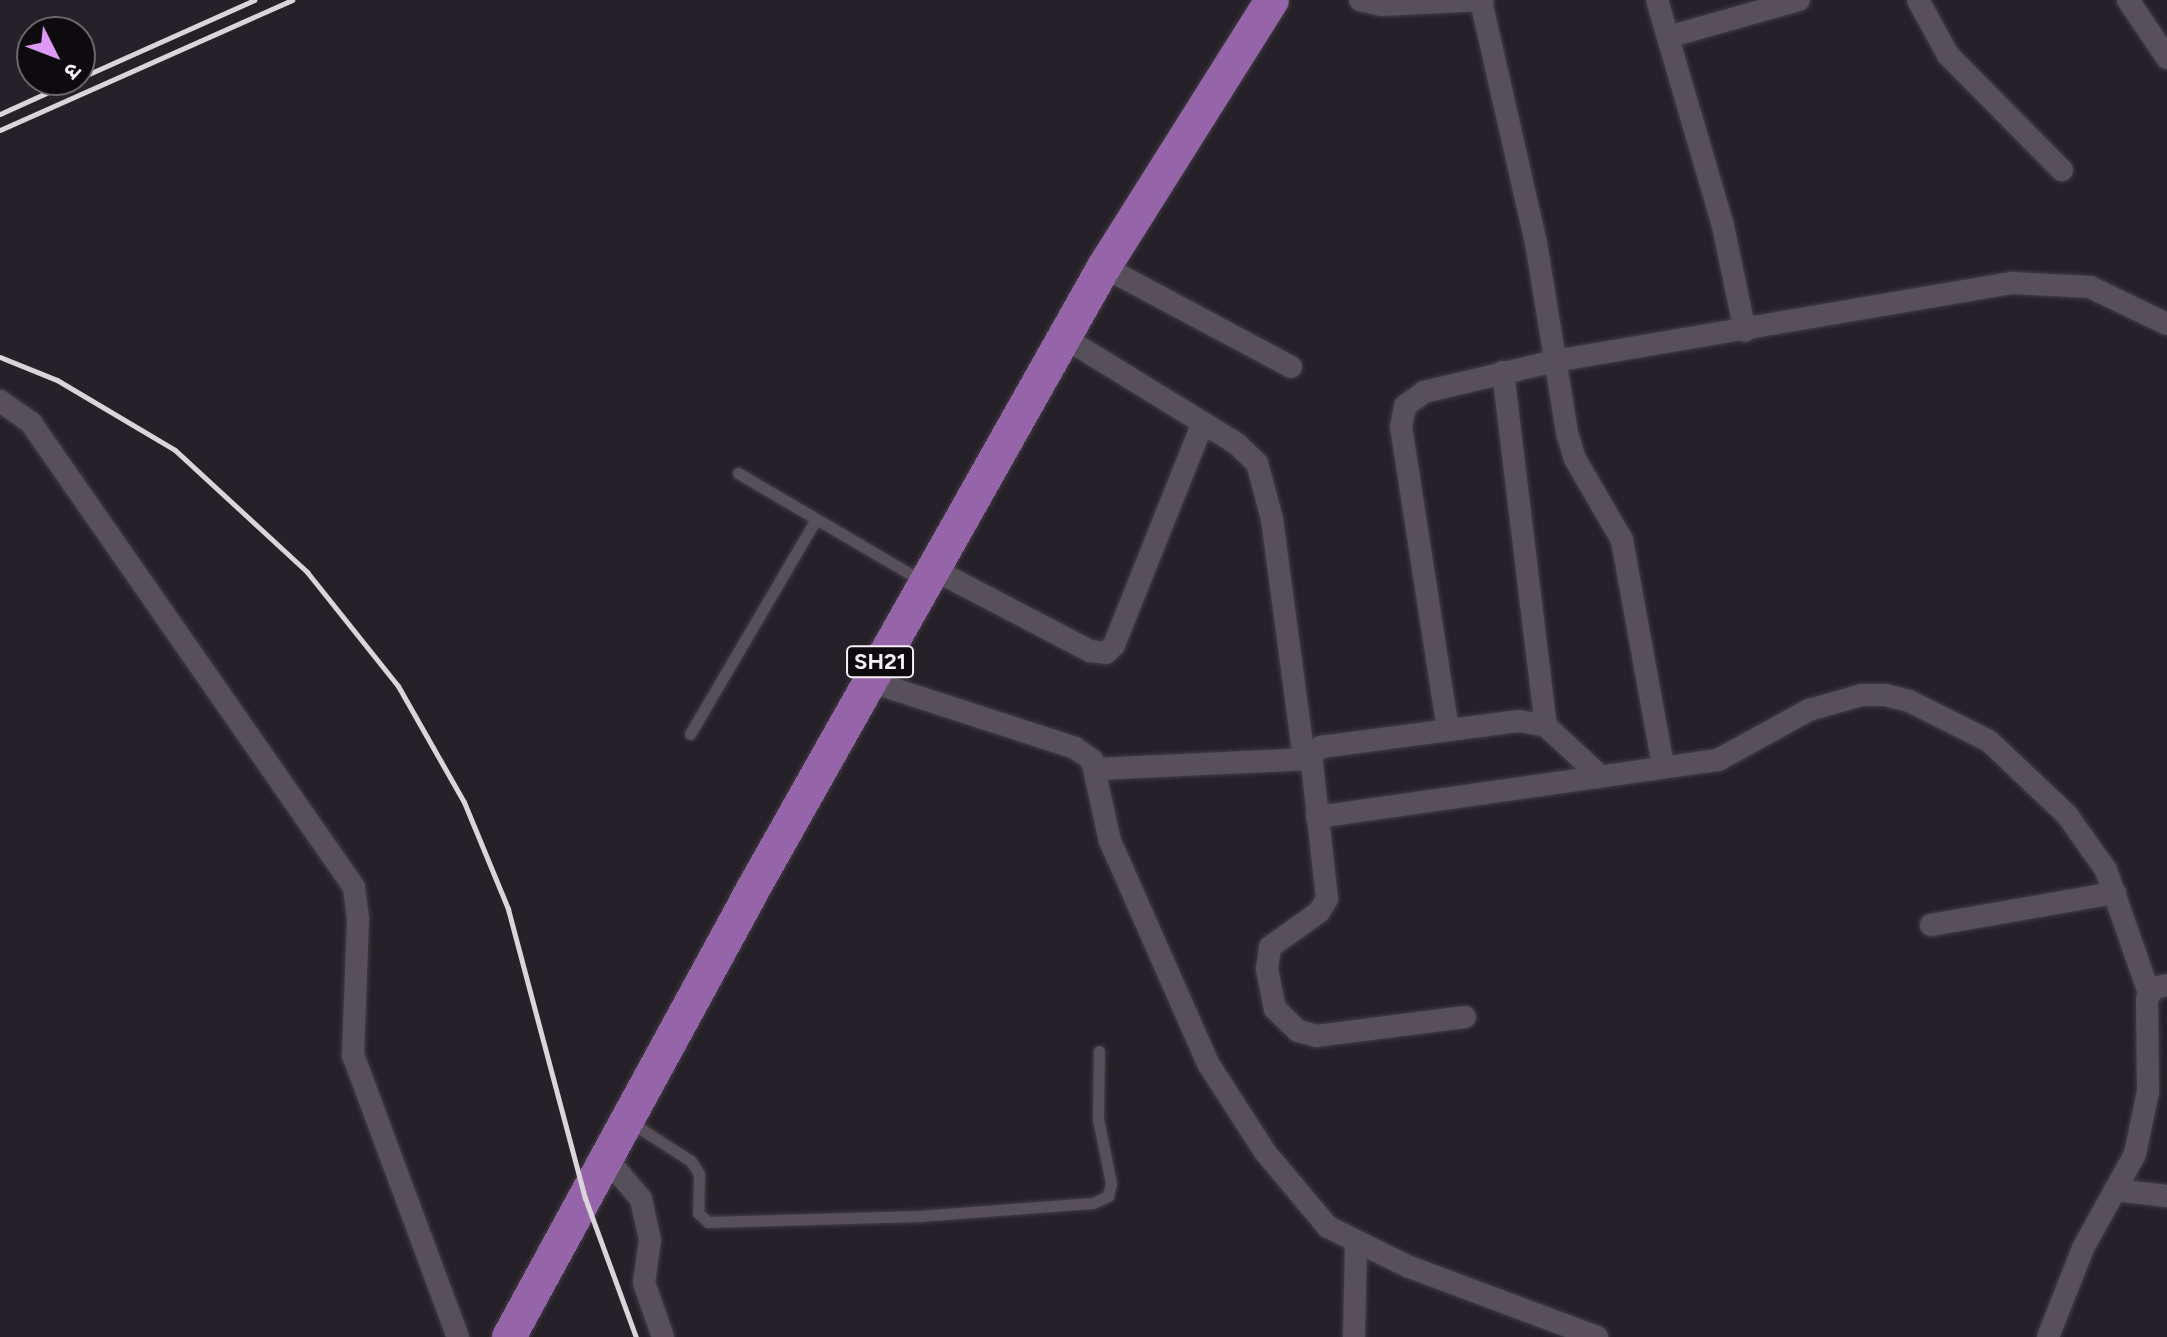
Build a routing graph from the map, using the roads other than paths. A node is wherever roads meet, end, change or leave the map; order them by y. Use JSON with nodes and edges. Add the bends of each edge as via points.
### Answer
{"nodes":[{"id":1,"x":1272,"y":0,"type":"edge"},
{"id":2,"x":1360,"y":0,"type":"edge"},
{"id":3,"x":1482,"y":0,"type":"edge"},
{"id":4,"x":1657,"y":0,"type":"edge"},
{"id":5,"x":1799,"y":0,"type":"edge"},
{"id":6,"x":1918,"y":0,"type":"edge"},
{"id":7,"x":2128,"y":0,"type":"edge"},
{"id":8,"x":1668,"y":37,"type":"junction"},
{"id":9,"x":2167,"y":58,"type":"edge"},
{"id":10,"x":2062,"y":170,"type":"dead end"},
{"id":11,"x":1104,"y":267,"type":"junction"},
{"id":12,"x":2167,"y":324,"type":"edge"},
{"id":13,"x":1745,"y":331,"type":"junction"},
{"id":14,"x":1065,"y":338,"type":"junction"},
{"id":15,"x":1555,"y":361,"type":"junction"},
{"id":16,"x":1291,"y":367,"type":"dead end"},
{"id":17,"x":1503,"y":372,"type":"junction"},
{"id":18,"x":0,"y":401,"type":"edge"},
{"id":19,"x":1203,"y":423,"type":"junction"},
{"id":20,"x":738,"y":473,"type":"dead end"},
{"id":21,"x":816,"y":519,"type":"junction"},
{"id":22,"x":929,"y":576,"type":"junction"},
{"id":23,"x":869,"y":681,"type":"junction"},
{"id":24,"x":1546,"y":726,"type":"junction"},
{"id":25,"x":1448,"y":730,"type":"junction"},
{"id":26,"x":690,"y":734,"type":"dead end"},
{"id":27,"x":1307,"y":759,"type":"junction"},
{"id":28,"x":1663,"y":765,"type":"junction"},
{"id":29,"x":1098,"y":769,"type":"junction"},
{"id":30,"x":1600,"y":776,"type":"junction"},
{"id":31,"x":1317,"y":817,"type":"junction"},
{"id":32,"x":2115,"y":893,"type":"junction"},
{"id":33,"x":1931,"y":925,"type":"dead end"},
{"id":34,"x":2158,"y":989,"type":"edge"},
{"id":35,"x":1465,"y":1017,"type":"dead end"},
{"id":36,"x":1099,"y":1051,"type":"dead end"},
{"id":37,"x":629,"y":1122,"type":"junction"},
{"id":38,"x":607,"y":1159,"type":"junction"},
{"id":39,"x":2115,"y":1190,"type":"junction"},
{"id":40,"x":2167,"y":1196,"type":"edge"},
{"id":41,"x":1356,"y":1245,"type":"junction"},
{"id":42,"x":458,"y":1337,"type":"edge"},
{"id":43,"x":509,"y":1337,"type":"edge"},
{"id":44,"x":663,"y":1337,"type":"edge"},
{"id":45,"x":1354,"y":1337,"type":"edge"},
{"id":46,"x":1597,"y":1337,"type":"edge"},
{"id":47,"x":2048,"y":1337,"type":"edge"}],
"edges":[{"from":1,"to":11,"type":"main road","number":"SH21"},
{"from":2,"to":3,"type":"street","via":[[1381,5]]},
{"from":3,"to":15,"type":"street","via":[[1536,243]]},
{"from":4,"to":8,"type":"street"},
{"from":5,"to":8,"type":"street"},
{"from":6,"to":10,"type":"street","via":[[1948,55]]},
{"from":7,"to":9,"type":"street"},
{"from":8,"to":13,"type":"street","via":[[1723,226]]},
{"from":11,"to":14,"type":"main road","number":"SH21"},
{"from":11,"to":16,"type":"street"},
{"from":12,"to":13,"type":"street","via":[[2090,287],[2025,283]]},
{"from":13,"to":15,"type":"street"},
{"from":14,"to":19,"type":"street"},
{"from":14,"to":22,"type":"main road","number":"SH21"},
{"from":15,"to":17,"type":"street"},
{"from":15,"to":28,"type":"street","via":[[1571,449],[1622,540]]},
{"from":17,"to":24,"type":"street"},
{"from":17,"to":25,"type":"street","via":[[1424,392],[1402,415]]},
{"from":18,"to":42,"type":"street","via":[[31,423],[354,887],[358,919],[353,1055]]},
{"from":19,"to":22,"type":"street","via":[[1114,645],[1106,653],[1090,651]]},
{"from":19,"to":27,"type":"street","via":[[1247,451],[1260,469]]},
{"from":20,"to":21,"type":"lane"},
{"from":21,"to":22,"type":"lane"},
{"from":21,"to":26,"type":"lane"},
{"from":22,"to":23,"type":"main road","number":"SH21"},
{"from":23,"to":29,"type":"street","via":[[1075,748]]},
{"from":23,"to":37,"type":"main road","number":"SH21"},
{"from":24,"to":25,"type":"street","via":[[1519,721]]},
{"from":24,"to":30,"type":"street"},
{"from":25,"to":27,"type":"street","via":[[1321,747]]},
{"from":27,"to":29,"type":"street"},
{"from":27,"to":31,"type":"street"},
{"from":28,"to":30,"type":"street"},
{"from":28,"to":32,"type":"street","via":[[1718,760],[1835,701],[1862,695],[1909,701],[1989,741],[2035,779],[2095,851]]},
{"from":29,"to":41,"type":"street","via":[[1110,841],[1209,1065],[1305,1204]]},
{"from":30,"to":31,"type":"street"},
{"from":31,"to":35,"type":"street","via":[[1327,899],[1319,912],[1275,939],[1266,956],[1272,998],[1281,1018],[1317,1036]]},
{"from":32,"to":33,"type":"street"},
{"from":32,"to":34,"type":"street"},
{"from":34,"to":39,"type":"street","via":[[2145,1124]]},
{"from":36,"to":37,"type":"lane","via":[[1098,1119],[1111,1183],[1108,1196],[1093,1203],[919,1216],[708,1222],[698,1213],[699,1174],[691,1161]]},
{"from":37,"to":38,"type":"main road","number":"SH21"},
{"from":38,"to":43,"type":"main road","number":"SH21"},
{"from":38,"to":44,"type":"street","via":[[641,1199],[650,1240],[644,1283]]},
{"from":39,"to":40,"type":"street"},
{"from":39,"to":47,"type":"street","via":[[2064,1290]]},
{"from":41,"to":45,"type":"street"},
{"from":41,"to":46,"type":"street"}]}
